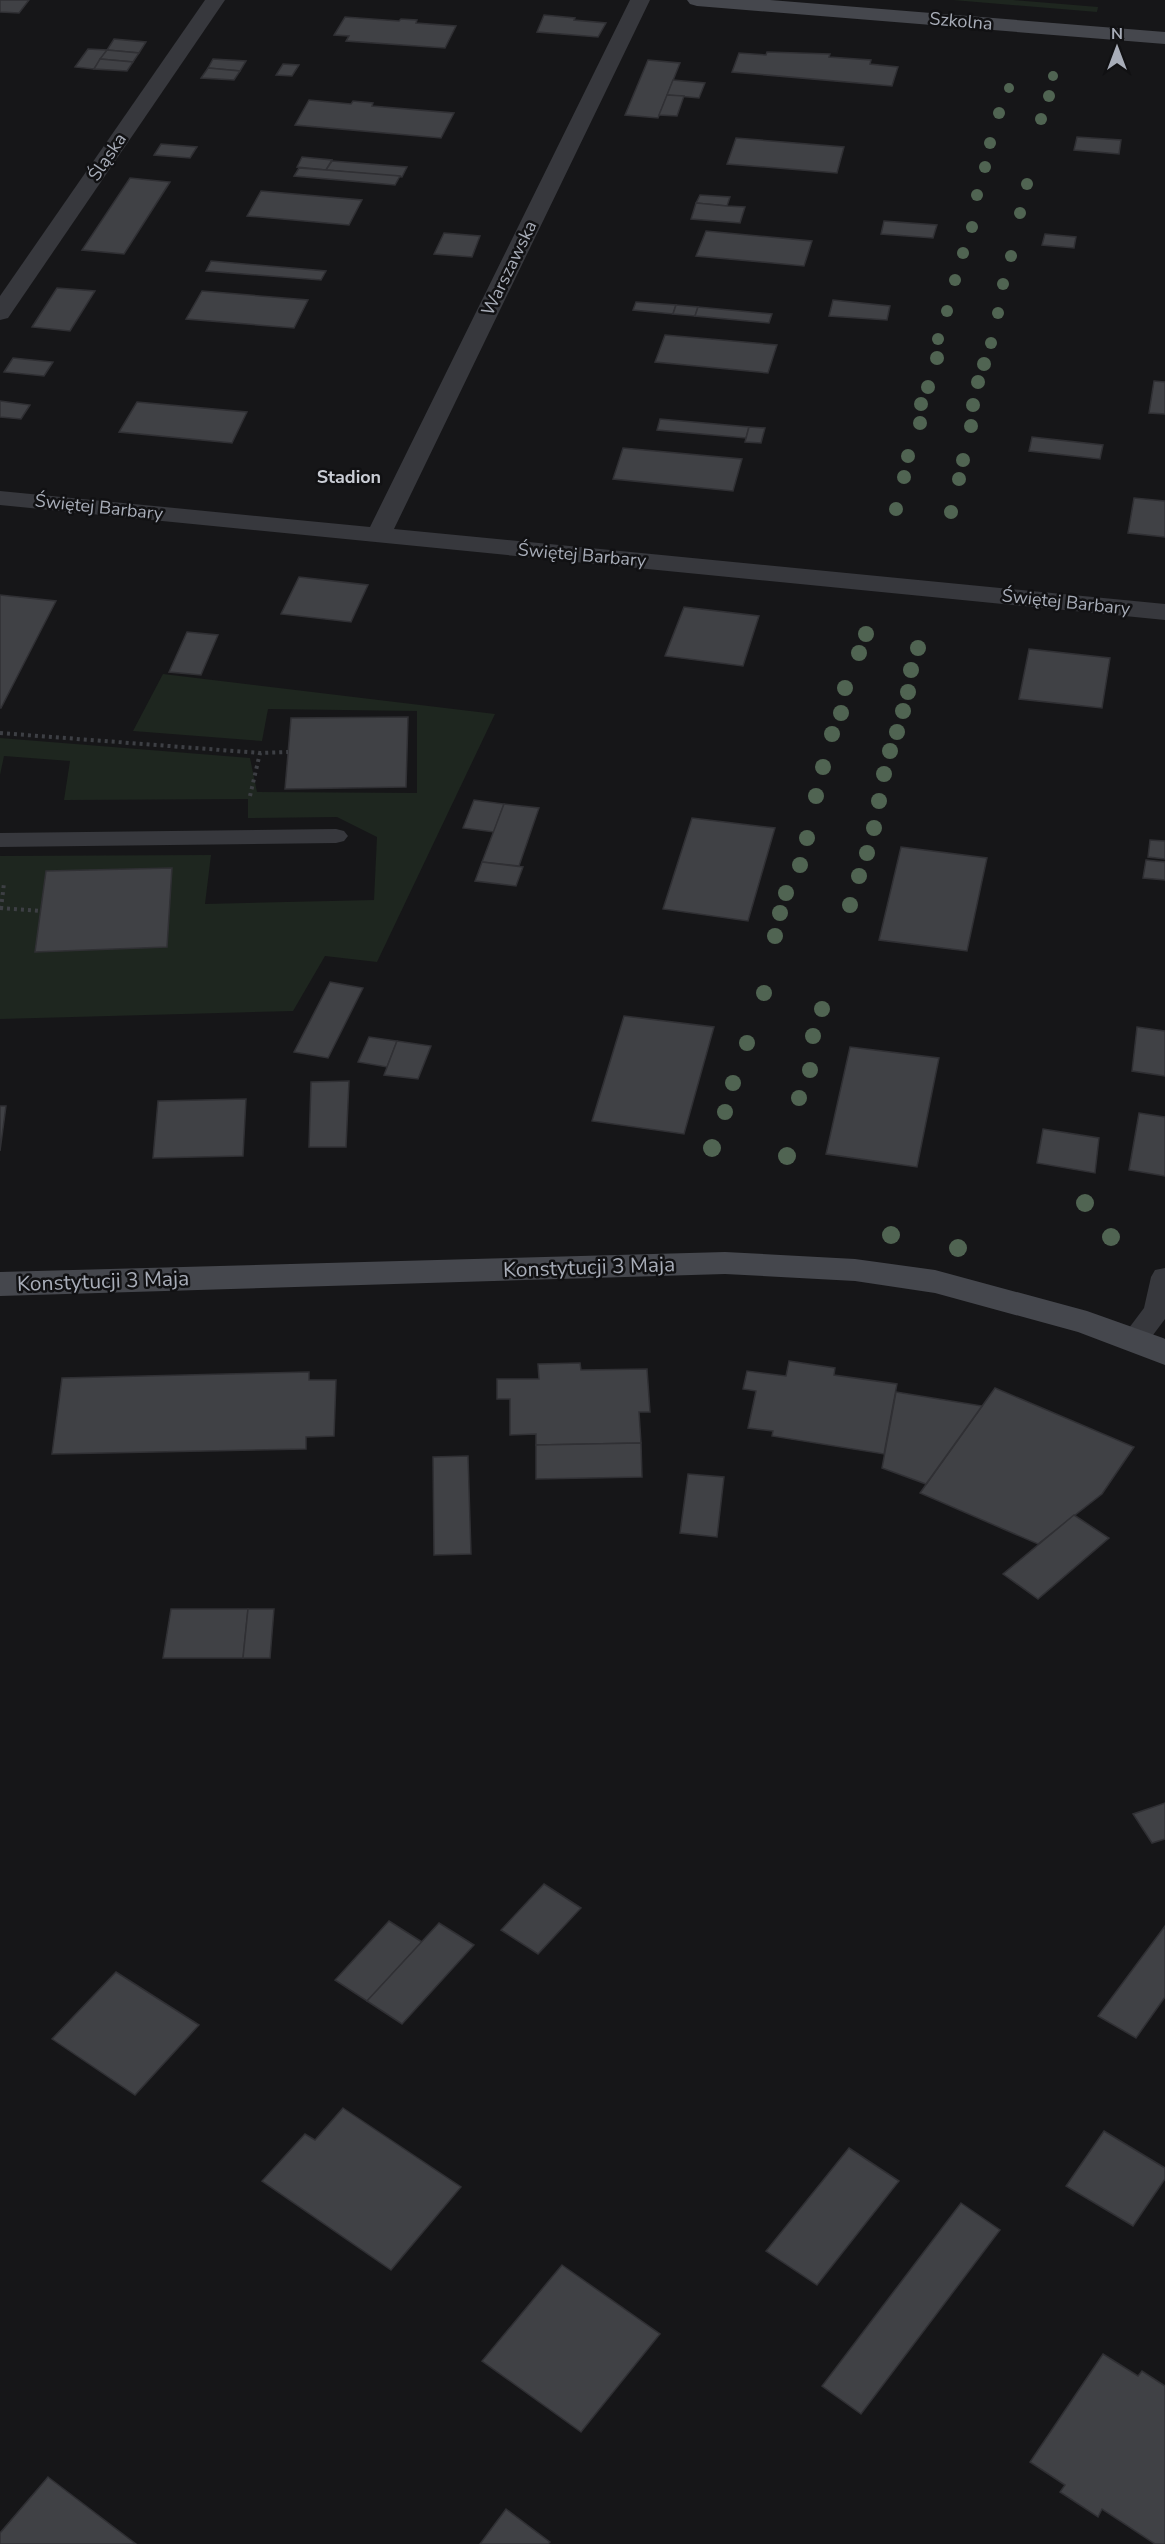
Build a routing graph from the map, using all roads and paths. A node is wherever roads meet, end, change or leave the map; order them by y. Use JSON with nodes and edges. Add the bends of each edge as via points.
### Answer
{"nodes":[{"id":1,"x":215,"y":0,"type":"edge"},
{"id":2,"x":640,"y":0,"type":"edge"},
{"id":3,"x":697,"y":0,"type":"edge"},
{"id":4,"x":757,"y":2,"type":"edge"},
{"id":5,"x":1165,"y":38,"type":"edge"},
{"id":6,"x":0,"y":313,"type":"edge"},
{"id":7,"x":0,"y":498,"type":"edge"},
{"id":8,"x":378,"y":535,"type":"junction"},
{"id":9,"x":1165,"y":612,"type":"edge"},
{"id":10,"x":0,"y":733,"type":"edge"},
{"id":11,"x":288,"y":752,"type":"dead end"},
{"id":12,"x":336,"y":836,"type":"dead end"},
{"id":13,"x":0,"y":840,"type":"edge"},
{"id":14,"x":0,"y":908,"type":"edge"},
{"id":15,"x":40,"y":912,"type":"dead end"},
{"id":16,"x":1165,"y":1277,"type":"edge"},
{"id":17,"x":0,"y":1284,"type":"edge"},
{"id":18,"x":1134,"y":1340,"type":"junction"},
{"id":19,"x":1165,"y":1353,"type":"edge"}],
"edges":[{"from":1,"to":6,"type":"street","name":"Śląska"},
{"from":2,"to":8,"type":"street","name":"Warszawska"},
{"from":3,"to":4,"type":"street","name":"Szkolna"},
{"from":4,"to":5,"type":"street","name":"Szkolna"},
{"from":7,"to":8,"type":"street","name":"Świętej Barbary"},
{"from":8,"to":9,"type":"street","name":"Świętej Barbary"},
{"from":10,"to":11,"type":"path"},
{"from":12,"to":13,"type":"lane"},
{"from":14,"to":15,"type":"path"},
{"from":16,"to":18,"type":"lane","via":[[1157,1310]]},
{"from":17,"to":18,"type":"street","name":"Konstytucji 3 Maja","via":[[725,1263],[830,1267],[957,1286]]},
{"from":18,"to":19,"type":"street","name":"Konstytucji 3 Maja"}]}
